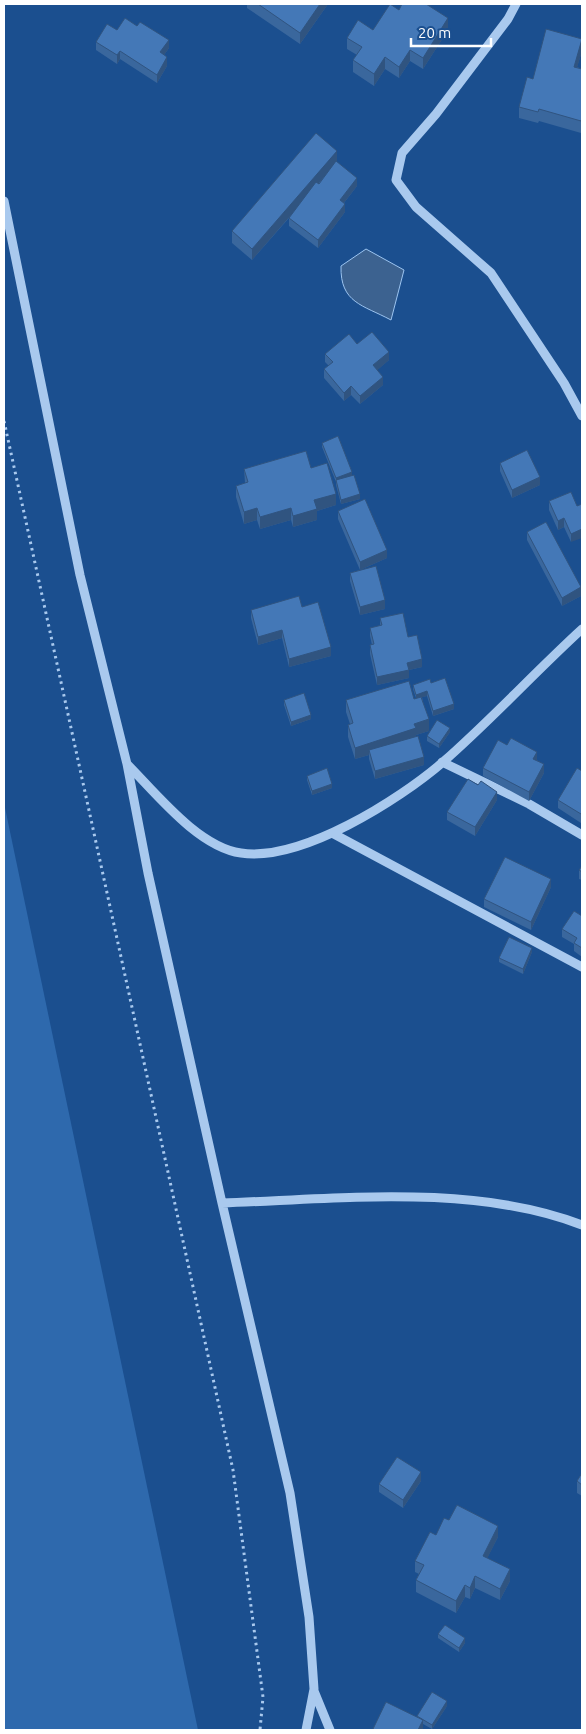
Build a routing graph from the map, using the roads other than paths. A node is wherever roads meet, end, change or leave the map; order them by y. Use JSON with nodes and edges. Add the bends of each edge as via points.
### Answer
{"nodes":[{"id":1,"x":516,"y":4,"type":"edge"},
{"id":2,"x":4,"y":200,"type":"edge"},
{"id":3,"x":582,"y":416,"type":"edge"},
{"id":4,"x":582,"y":628,"type":"edge"},
{"id":5,"x":442,"y":762,"type":"junction"},
{"id":6,"x":127,"y":764,"type":"junction"},
{"id":7,"x":332,"y":833,"type":"junction"},
{"id":8,"x":582,"y":836,"type":"edge"},
{"id":9,"x":582,"y":967,"type":"edge"},
{"id":10,"x":222,"y":1203,"type":"junction"},
{"id":11,"x":582,"y":1224,"type":"edge"},
{"id":12,"x":314,"y":1690,"type":"junction"},
{"id":13,"x":306,"y":1730,"type":"edge"},
{"id":14,"x":330,"y":1730,"type":"edge"}],
"edges":[{"from":1,"to":3,"type":"street","via":[[504,25],[436,114],[402,153],[396,180],[416,207],[491,273]]},
{"from":2,"to":6,"type":"street","via":[[80,575]]},
{"from":4,"to":5,"type":"street"},
{"from":5,"to":7,"type":"street","via":[[389,800]]},
{"from":5,"to":8,"type":"street","via":[[529,804]]},
{"from":6,"to":7,"type":"street","via":[[188,826],[214,844],[240,853],[295,848]]},
{"from":6,"to":10,"type":"street","via":[[148,874]]},
{"from":7,"to":9,"type":"street"},
{"from":10,"to":11,"type":"street","via":[[425,1198],[500,1202]]},
{"from":10,"to":12,"type":"street","via":[[290,1493],[309,1618]]},
{"from":12,"to":13,"type":"street"},
{"from":12,"to":14,"type":"street"}]}
